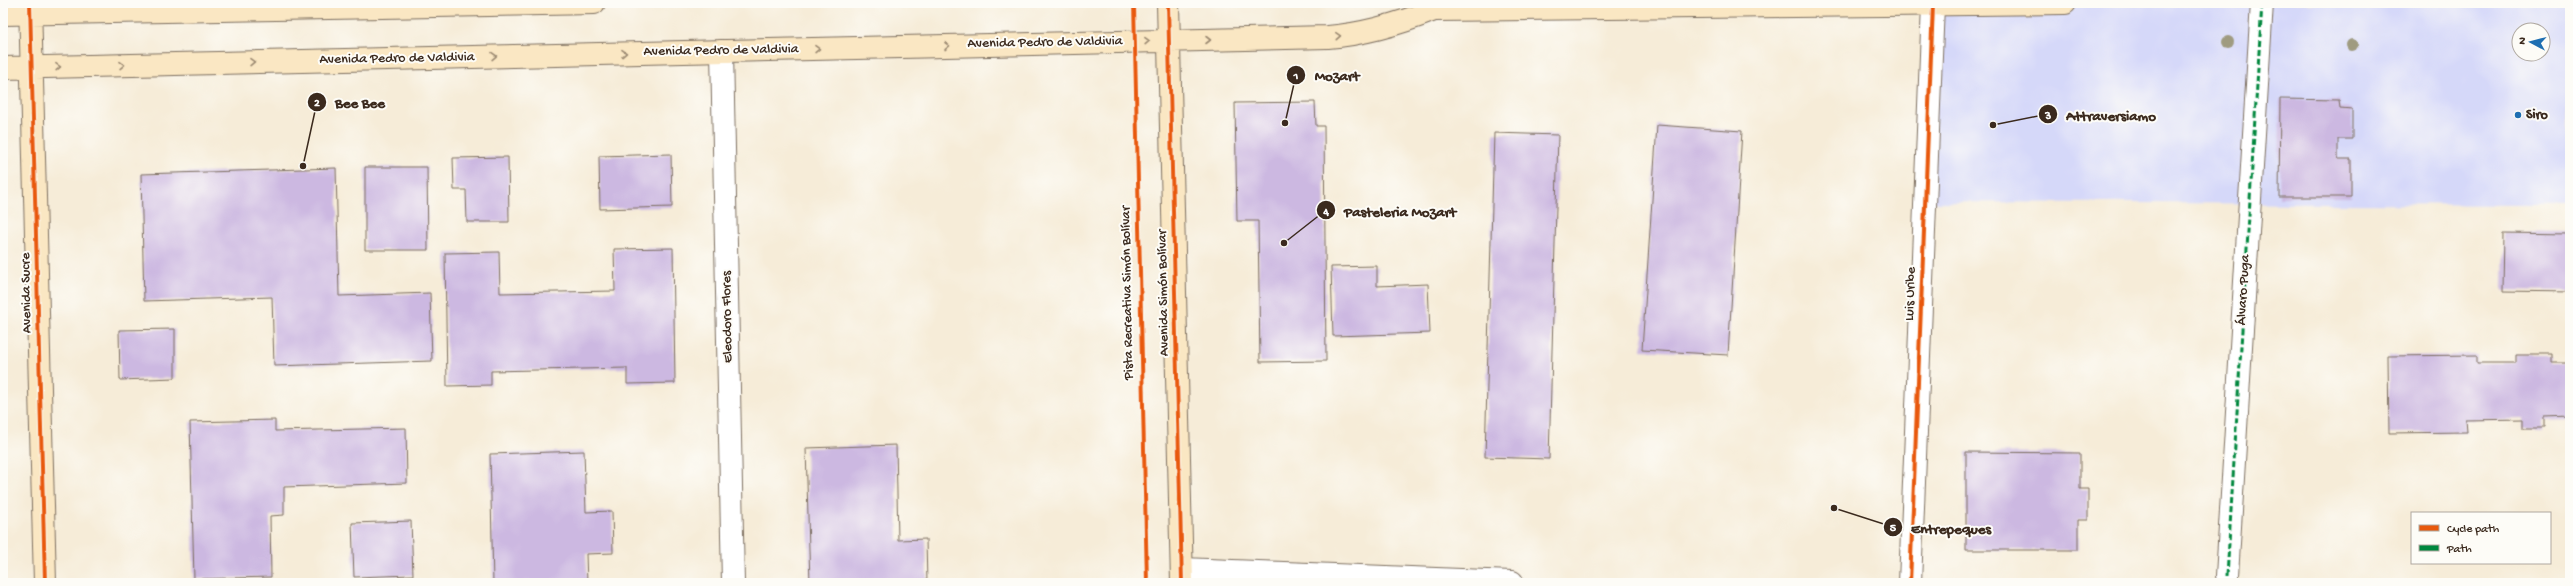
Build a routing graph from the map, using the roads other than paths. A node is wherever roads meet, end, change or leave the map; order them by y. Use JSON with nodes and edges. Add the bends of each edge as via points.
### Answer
{"nodes":[{"id":1,"x":594,"y":3,"type":"edge"},
{"id":2,"x":1168,"y":3,"type":"edge"},
{"id":3,"x":2043,"y":3,"type":"edge"},
{"id":4,"x":2066,"y":3,"type":"edge"},
{"id":5,"x":2262,"y":3,"type":"edge"},
{"id":6,"x":549,"y":4,"type":"edge"},
{"id":7,"x":1933,"y":5,"type":"junction"},
{"id":8,"x":1427,"y":6,"type":"edge"},
{"id":9,"x":31,"y":9,"type":"edge"},
{"id":10,"x":3,"y":14,"type":"edge"},
{"id":11,"x":1169,"y":40,"type":"junction"},
{"id":12,"x":722,"y":51,"type":"junction"},
{"id":13,"x":3,"y":68,"type":"edge"},
{"id":14,"x":33,"y":68,"type":"junction"},
{"id":15,"x":1182,"y":576,"type":"edge"},
{"id":16,"x":2227,"y":576,"type":"dead end"},
{"id":17,"x":1512,"y":582,"type":"dead end"},
{"id":18,"x":44,"y":583,"type":"edge"},
{"id":19,"x":733,"y":583,"type":"edge"},
{"id":20,"x":1910,"y":583,"type":"edge"}],
"edges":[{"from":1,"to":6,"type":"main road"},
{"from":2,"to":11,"type":"main road","name":"Avenida Simón Bolívar"},
{"from":3,"to":4,"type":"main road","name":"Avenida Pedro de Valdivia"},
{"from":3,"to":7,"type":"main road","name":"Avenida Pedro de Valdivia"},
{"from":5,"to":16,"type":"street","name":"Álvaro Puga"},
{"from":6,"to":9,"type":"main road"},
{"from":7,"to":8,"type":"main road","name":"Avenida Pedro de Valdivia"},
{"from":7,"to":20,"type":"street","name":"Luis Uribe"},
{"from":11,"to":8,"type":"main road","name":"Avenida Pedro de Valdivia","one_way":true,"via":[[1349,36],[1403,23]]},
{"from":9,"to":10,"type":"main road"},
{"from":9,"to":14,"type":"main road","name":"Avenida Sucre"},
{"from":12,"to":11,"type":"main road","name":"Avenida Pedro de Valdivia","one_way":true},
{"from":11,"to":15,"type":"main road","name":"Avenida Simón Bolívar"},
{"from":14,"to":12,"type":"main road","name":"Avenida Pedro de Valdivia","one_way":true},
{"from":12,"to":19,"type":"street","name":"Eleodoro Flores"},
{"from":13,"to":14,"type":"main road","name":"Avenida Pedro de Valdivia"},
{"from":14,"to":18,"type":"main road","name":"Avenida Sucre"},
{"from":15,"to":17,"type":"street"}]}
